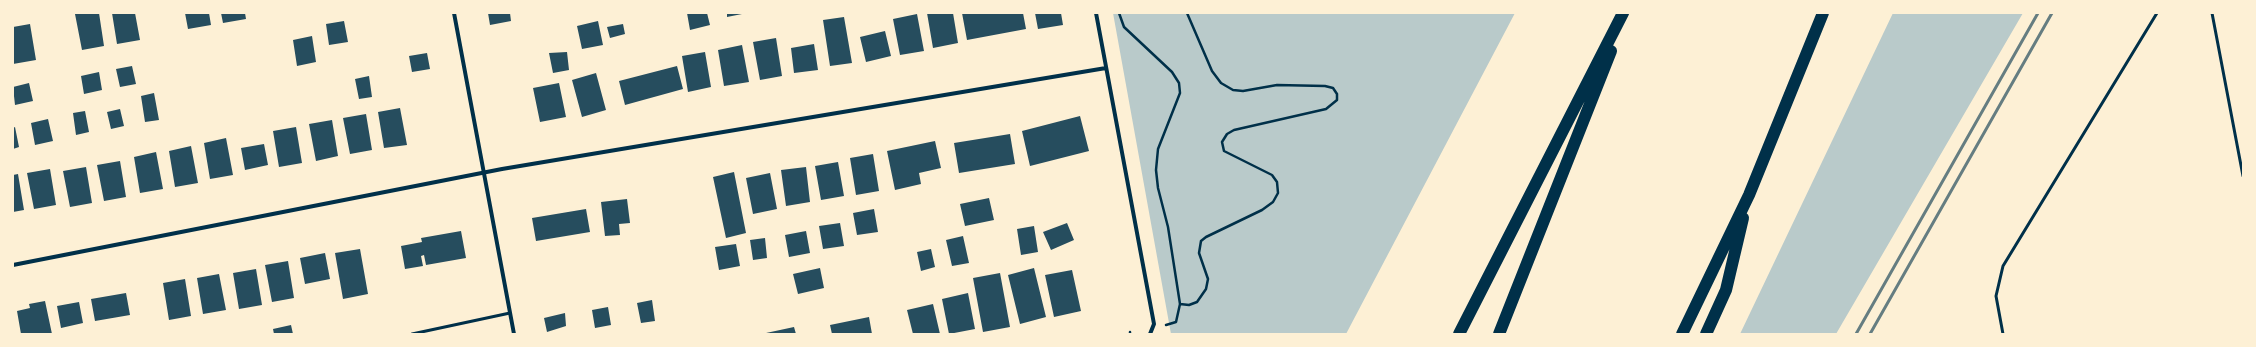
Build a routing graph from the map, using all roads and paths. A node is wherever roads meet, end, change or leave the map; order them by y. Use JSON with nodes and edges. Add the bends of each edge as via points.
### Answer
{"nodes":[{"id":1,"x":454,"y":13,"type":"edge"},
{"id":2,"x":1096,"y":13,"type":"edge"},
{"id":3,"x":1119,"y":13,"type":"edge"},
{"id":4,"x":1187,"y":13,"type":"edge"},
{"id":5,"x":1623,"y":13,"type":"edge"},
{"id":6,"x":1626,"y":13,"type":"edge"},
{"id":7,"x":1823,"y":13,"type":"edge"},
{"id":8,"x":2157,"y":13,"type":"edge"},
{"id":9,"x":2212,"y":13,"type":"edge"},
{"id":10,"x":1106,"y":68,"type":"junction"},
{"id":11,"x":484,"y":172,"type":"junction"},
{"id":12,"x":2243,"y":176,"type":"edge"},
{"id":13,"x":1749,"y":195,"type":"junction"},
{"id":14,"x":13,"y":265,"type":"edge"},
{"id":15,"x":1180,"y":304,"type":"junction"},
{"id":16,"x":510,"y":313,"type":"junction"},
{"id":17,"x":1164,"y":325,"type":"dead end"},
{"id":18,"x":412,"y":334,"type":"edge"},
{"id":19,"x":514,"y":334,"type":"edge"},
{"id":20,"x":1150,"y":334,"type":"edge"},
{"id":21,"x":1459,"y":334,"type":"edge"},
{"id":22,"x":1499,"y":334,"type":"edge"},
{"id":23,"x":1682,"y":334,"type":"edge"},
{"id":24,"x":1706,"y":334,"type":"edge"},
{"id":25,"x":2003,"y":334,"type":"edge"}],
"edges":[{"from":1,"to":11,"type":"street"},
{"from":2,"to":10,"type":"street"},
{"from":3,"to":15,"type":"path","via":[[1124,27],[1172,72],[1179,83],[1180,93],[1158,149],[1156,170]]},
{"from":4,"to":15,"type":"path","via":[[1212,71],[1221,83],[1233,90],[1243,91],[1277,85],[1325,86],[1333,88],[1337,100],[1326,109],[1234,130],[1227,134],[1222,142],[1224,151],[1272,175],[1277,182],[1278,193],[1273,202],[1262,210],[1201,241],[1199,253],[1208,280],[1206,289],[1197,302],[1189,305]]},
{"from":5,"to":21,"type":"highway"},
{"from":6,"to":22,"type":"highway"},
{"from":7,"to":13,"type":"highway"},
{"from":8,"to":25,"type":"lane","via":[[2003,266],[1996,296]]},
{"from":9,"to":12,"type":"lane"},
{"from":10,"to":11,"type":"street"},
{"from":10,"to":20,"type":"street","via":[[1154,324]]},
{"from":11,"to":14,"type":"street"},
{"from":11,"to":16,"type":"street"},
{"from":13,"to":23,"type":"highway"},
{"from":13,"to":24,"type":"highway","via":[[1726,290]]},
{"from":15,"to":17,"type":"path","via":[[1176,322]]},
{"from":16,"to":18,"type":"lane"},
{"from":16,"to":19,"type":"street"}]}
